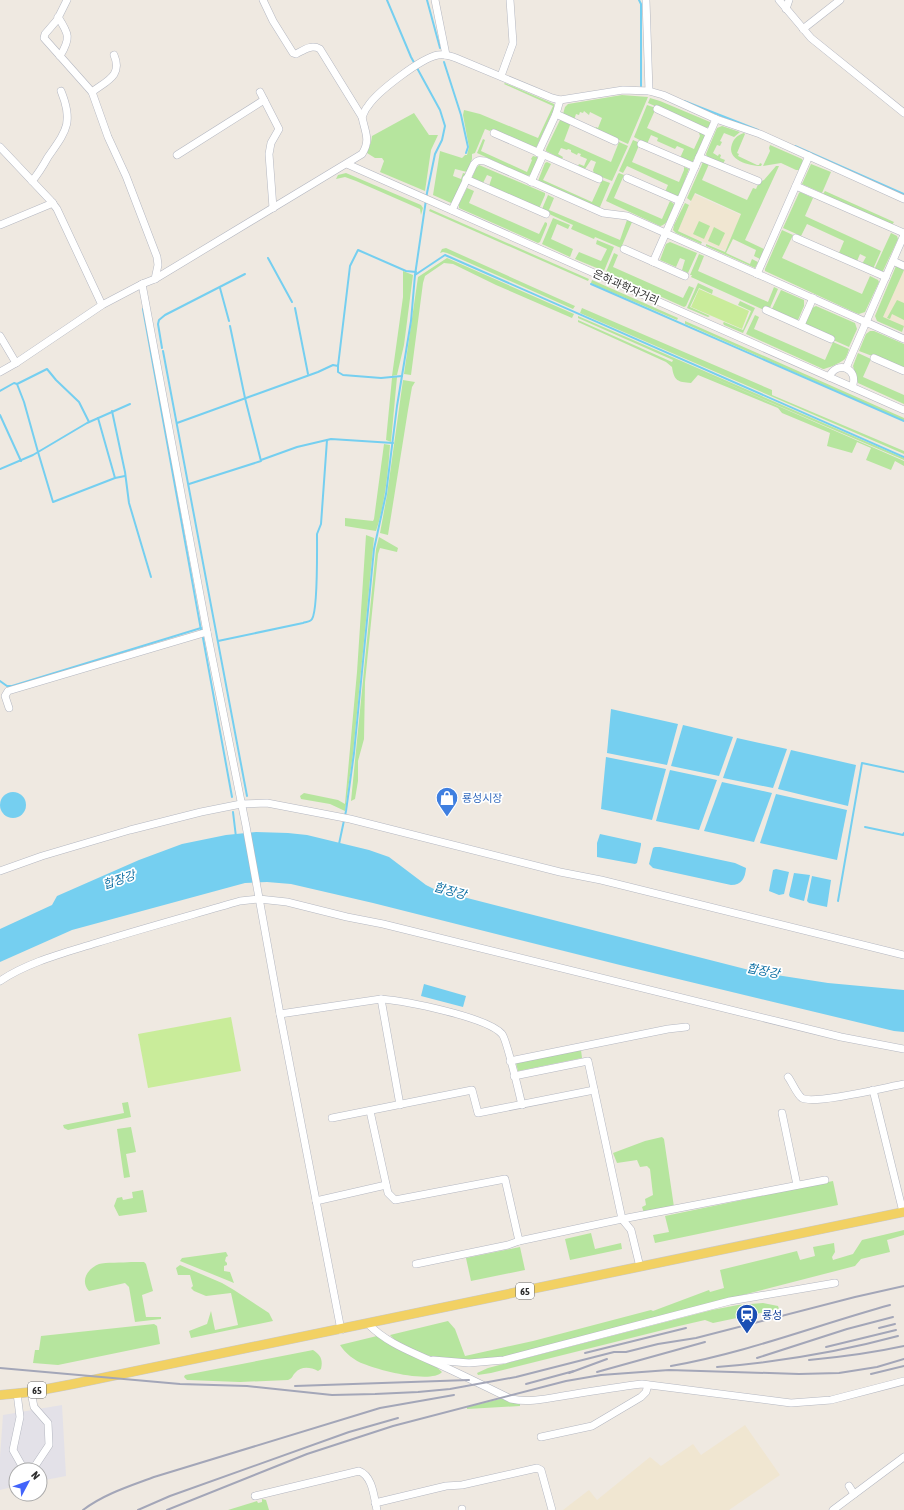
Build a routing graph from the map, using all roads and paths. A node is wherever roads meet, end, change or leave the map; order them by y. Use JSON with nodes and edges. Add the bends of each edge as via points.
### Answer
{"nodes":[{"id":1,"x":67,"y":0,"type":"edge"},
{"id":2,"x":262,"y":0,"type":"edge"},
{"id":3,"x":435,"y":0,"type":"edge"},
{"id":4,"x":510,"y":0,"type":"edge"},
{"id":5,"x":646,"y":0,"type":"edge"},
{"id":6,"x":779,"y":0,"type":"edge"},
{"id":7,"x":789,"y":0,"type":"edge"},
{"id":8,"x":840,"y":0,"type":"edge"},
{"id":9,"x":786,"y":9,"type":"junction"},
{"id":10,"x":58,"y":17,"type":"junction"},
{"id":11,"x":803,"y":29,"type":"junction"},
{"id":12,"x":114,"y":55,"type":"dead end"},
{"id":13,"x":446,"y":55,"type":"junction"},
{"id":14,"x":60,"y":56,"type":"junction"},
{"id":15,"x":501,"y":76,"type":"junction"},
{"id":16,"x":61,"y":91,"type":"dead end"},
{"id":17,"x":649,"y":91,"type":"junction"},
{"id":18,"x":92,"y":92,"type":"junction"},
{"id":19,"x":260,"y":92,"type":"dead end"},
{"id":20,"x":264,"y":100,"type":"junction"},
{"id":21,"x":560,"y":100,"type":"junction"},
{"id":22,"x":657,"y":109,"type":"dead end"},
{"id":23,"x":904,"y":113,"type":"edge"},
{"id":24,"x":556,"y":114,"type":"junction"},
{"id":25,"x":362,"y":117,"type":"junction"},
{"id":26,"x":716,"y":119,"type":"junction"},
{"id":27,"x":710,"y":133,"type":"junction"},
{"id":28,"x":494,"y":134,"type":"dead end"},
{"id":29,"x":615,"y":141,"type":"dead end"},
{"id":30,"x":641,"y":144,"type":"dead end"},
{"id":31,"x":0,"y":147,"type":"edge"},
{"id":32,"x":541,"y":154,"type":"junction"},
{"id":33,"x":177,"y":155,"type":"dead end"},
{"id":34,"x":809,"y":156,"type":"junction"},
{"id":35,"x":699,"y":157,"type":"junction"},
{"id":36,"x":347,"y":164,"type":"junction"},
{"id":37,"x":695,"y":167,"type":"junction"},
{"id":38,"x":627,"y":178,"type":"dead end"},
{"id":39,"x":466,"y":179,"type":"junction"},
{"id":40,"x":599,"y":179,"type":"dead end"},
{"id":41,"x":32,"y":181,"type":"junction"},
{"id":42,"x":758,"y":181,"type":"dead end"},
{"id":43,"x":531,"y":182,"type":"junction"},
{"id":44,"x":796,"y":186,"type":"junction"},
{"id":45,"x":904,"y":199,"type":"edge"},
{"id":46,"x":680,"y":201,"type":"junction"},
{"id":47,"x":53,"y":203,"type":"junction"},
{"id":48,"x":273,"y":208,"type":"junction"},
{"id":49,"x":452,"y":210,"type":"junction"},
{"id":50,"x":546,"y":214,"type":"dead end"},
{"id":51,"x":0,"y":225,"type":"edge"},
{"id":52,"x":666,"y":233,"type":"junction"},
{"id":53,"x":796,"y":238,"type":"dead end"},
{"id":54,"x":903,"y":238,"type":"edge"},
{"id":55,"x":624,"y":249,"type":"dead end"},
{"id":56,"x":893,"y":261,"type":"junction"},
{"id":57,"x":653,"y":262,"type":"junction"},
{"id":58,"x":904,"y":266,"type":"edge"},
{"id":59,"x":757,"y":274,"type":"junction"},
{"id":60,"x":685,"y":276,"type":"dead end"},
{"id":61,"x":886,"y":277,"type":"junction"},
{"id":62,"x":155,"y":279,"type":"junction"},
{"id":63,"x":142,"y":284,"type":"junction"},
{"id":64,"x":813,"y":298,"type":"junction"},
{"id":65,"x":102,"y":305,"type":"junction"},
{"id":66,"x":766,"y":310,"type":"dead end"},
{"id":67,"x":866,"y":322,"type":"junction"},
{"id":68,"x":801,"y":325,"type":"junction"},
{"id":69,"x":0,"y":336,"type":"edge"},
{"id":70,"x":904,"y":338,"type":"edge"},
{"id":71,"x":831,"y":339,"type":"dead end"},
{"id":72,"x":874,"y":358,"type":"dead end"},
{"id":73,"x":16,"y":363,"type":"junction"},
{"id":74,"x":846,"y":368,"type":"junction"},
{"id":75,"x":904,"y":371,"type":"edge"},
{"id":76,"x":0,"y":372,"type":"edge"},
{"id":77,"x":829,"y":377,"type":"junction"},
{"id":78,"x":852,"y":387,"type":"junction"},
{"id":79,"x":904,"y":410,"type":"edge"},
{"id":80,"x":207,"y":632,"type":"junction"},
{"id":81,"x":9,"y":708,"type":"dead end"},
{"id":82,"x":241,"y":804,"type":"junction"},
{"id":83,"x":0,"y":871,"type":"edge"},
{"id":84,"x":258,"y":896,"type":"junction"},
{"id":85,"x":904,"y":955,"type":"edge"},
{"id":86,"x":0,"y":980,"type":"edge"},
{"id":87,"x":381,"y":999,"type":"junction"},
{"id":88,"x":280,"y":1014,"type":"junction"},
{"id":89,"x":686,"y":1027,"type":"dead end"},
{"id":90,"x":585,"y":1046,"type":"junction"},
{"id":91,"x":904,"y":1049,"type":"edge"},
{"id":92,"x":588,"y":1060,"type":"junction"},
{"id":93,"x":510,"y":1061,"type":"junction"},
{"id":94,"x":514,"y":1076,"type":"junction"},
{"id":95,"x":788,"y":1077,"type":"dead end"},
{"id":96,"x":904,"y":1084,"type":"edge"},
{"id":97,"x":594,"y":1090,"type":"junction"},
{"id":98,"x":873,"y":1090,"type":"junction"},
{"id":99,"x":400,"y":1105,"type":"junction"},
{"id":100,"x":522,"y":1105,"type":"junction"},
{"id":101,"x":370,"y":1111,"type":"junction"},
{"id":102,"x":782,"y":1112,"type":"dead end"},
{"id":103,"x":332,"y":1118,"type":"dead end"},
{"id":104,"x":825,"y":1180,"type":"dead end"},
{"id":105,"x":386,"y":1185,"type":"junction"},
{"id":106,"x":797,"y":1185,"type":"junction"},
{"id":107,"x":316,"y":1201,"type":"junction"},
{"id":108,"x":904,"y":1212,"type":"edge"},
{"id":109,"x":622,"y":1219,"type":"junction"},
{"id":110,"x":519,"y":1241,"type":"junction"},
{"id":111,"x":416,"y":1264,"type":"dead end"},
{"id":112,"x":640,"y":1267,"type":"junction"},
{"id":113,"x":835,"y":1283,"type":"dead end"},
{"id":114,"x":368,"y":1324,"type":"junction"},
{"id":115,"x":341,"y":1330,"type":"junction"},
{"id":116,"x":430,"y":1360,"type":"junction"},
{"id":117,"x":904,"y":1381,"type":"edge"},
{"id":118,"x":648,"y":1385,"type":"junction"},
{"id":119,"x":31,"y":1392,"type":"junction"},
{"id":120,"x":17,"y":1393,"type":"junction"},
{"id":121,"x":0,"y":1395,"type":"edge"},
{"id":122,"x":541,"y":1437,"type":"dead end"},
{"id":123,"x":904,"y":1457,"type":"edge"},
{"id":124,"x":849,"y":1486,"type":"dead end"},
{"id":125,"x":854,"y":1494,"type":"junction"},
{"id":126,"x":255,"y":1496,"type":"dead end"},
{"id":127,"x":376,"y":1507,"type":"edge"},
{"id":128,"x":552,"y":1510,"type":"edge"},
{"id":129,"x":833,"y":1510,"type":"edge"}],
"edges":[{"from":1,"to":10,"type":"street"},
{"from":2,"to":25,"type":"street","via":[[293,53],[315,46],[320,50]]},
{"from":3,"to":13,"type":"street"},
{"from":4,"to":15,"type":"street","via":[[513,43]]},
{"from":5,"to":17,"type":"street"},
{"from":6,"to":9,"type":"street"},
{"from":7,"to":9,"type":"street"},
{"from":8,"to":11,"type":"street"},
{"from":9,"to":11,"type":"street"},
{"from":10,"to":14,"type":"street","via":[[67,30],[68,37]]},
{"from":10,"to":14,"type":"street","via":[[44,38]]},
{"from":11,"to":23,"type":"street","via":[[823,49]]},
{"from":12,"to":18,"type":"street","via":[[116,74]]},
{"from":13,"to":15,"type":"street"},
{"from":13,"to":25,"type":"street","via":[[438,55],[416,64],[379,94],[368,105]]},
{"from":14,"to":18,"type":"street"},
{"from":15,"to":21,"type":"street"},
{"from":16,"to":41,"type":"street","via":[[67,109],[65,132]]},
{"from":17,"to":21,"type":"street","via":[[623,90]]},
{"from":17,"to":26,"type":"street"},
{"from":18,"to":62,"type":"street","via":[[157,257]]},
{"from":19,"to":20,"type":"street"},
{"from":20,"to":33,"type":"street"},
{"from":20,"to":48,"type":"street","via":[[280,129],[271,142],[269,154]]},
{"from":21,"to":24,"type":"street"},
{"from":22,"to":27,"type":"street"},
{"from":24,"to":29,"type":"street"},
{"from":24,"to":32,"type":"street"},
{"from":25,"to":36,"type":"street","via":[[368,141],[362,154]]},
{"from":26,"to":27,"type":"street"},
{"from":26,"to":34,"type":"street","via":[[760,134]]},
{"from":27,"to":35,"type":"street"},
{"from":28,"to":32,"type":"street"},
{"from":30,"to":37,"type":"street"},
{"from":31,"to":41,"type":"street"},
{"from":32,"to":40,"type":"street"},
{"from":32,"to":43,"type":"street"},
{"from":34,"to":44,"type":"street"},
{"from":34,"to":45,"type":"street"},
{"from":35,"to":37,"type":"street"},
{"from":35,"to":42,"type":"street"},
{"from":36,"to":48,"type":"street"},
{"from":36,"to":49,"type":"street","name":"은하과학자거리"},
{"from":37,"to":46,"type":"street"},
{"from":38,"to":46,"type":"street"},
{"from":39,"to":43,"type":"street","via":[[476,161],[480,160]]},
{"from":39,"to":49,"type":"street"},
{"from":39,"to":50,"type":"street"},
{"from":41,"to":47,"type":"street"},
{"from":43,"to":52,"type":"street","via":[[603,213],[627,216]]},
{"from":44,"to":54,"type":"street"},
{"from":44,"to":59,"type":"street"},
{"from":46,"to":52,"type":"street"},
{"from":47,"to":51,"type":"street"},
{"from":47,"to":65,"type":"street"},
{"from":48,"to":62,"type":"street"},
{"from":49,"to":77,"type":"street","name":"은하과학자거리"},
{"from":52,"to":57,"type":"street"},
{"from":52,"to":59,"type":"street"},
{"from":53,"to":61,"type":"street"},
{"from":54,"to":56,"type":"street"},
{"from":55,"to":57,"type":"street"},
{"from":56,"to":58,"type":"street"},
{"from":56,"to":61,"type":"street"},
{"from":57,"to":60,"type":"street","via":[[679,269]]},
{"from":59,"to":64,"type":"street"},
{"from":61,"to":67,"type":"street"},
{"from":62,"to":63,"type":"street"},
{"from":63,"to":65,"type":"street"},
{"from":63,"to":80,"type":"street"},
{"from":64,"to":67,"type":"street"},
{"from":64,"to":68,"type":"street"},
{"from":65,"to":73,"type":"street"},
{"from":66,"to":68,"type":"street"},
{"from":67,"to":70,"type":"street"},
{"from":67,"to":74,"type":"street"},
{"from":68,"to":71,"type":"street"},
{"from":69,"to":73,"type":"street"},
{"from":72,"to":75,"type":"street"},
{"from":73,"to":76,"type":"street"},
{"from":74,"to":77,"type":"street","via":[[835,369]]},
{"from":74,"to":78,"type":"street","via":[[853,376]]},
{"from":77,"to":78,"type":"street","name":"은하과학자거리"},
{"from":78,"to":79,"type":"street","name":"은하과학자거리"},
{"from":80,"to":81,"type":"street","via":[[8,691],[5,696]]},
{"from":80,"to":82,"type":"street"},
{"from":82,"to":83,"type":"street","via":[[130,830]]},
{"from":82,"to":84,"type":"street"},
{"from":82,"to":85,"type":"street","via":[[272,804],[342,817]]},
{"from":84,"to":86,"type":"street","via":[[84,946],[37,962]]},
{"from":84,"to":88,"type":"street"},
{"from":84,"to":91,"type":"street","via":[[383,924],[841,1037]]},
{"from":87,"to":88,"type":"street"},
{"from":87,"to":93,"type":"street","via":[[450,1012],[488,1024],[503,1035]]},
{"from":87,"to":99,"type":"street"},
{"from":88,"to":107,"type":"street"},
{"from":89,"to":90,"type":"street"},
{"from":90,"to":92,"type":"street"},
{"from":90,"to":93,"type":"street"},
{"from":92,"to":94,"type":"street"},
{"from":92,"to":97,"type":"street"},
{"from":93,"to":94,"type":"street"},
{"from":94,"to":100,"type":"street"},
{"from":95,"to":98,"type":"street","via":[[800,1096],[808,1100]]},
{"from":96,"to":98,"type":"street"},
{"from":97,"to":100,"type":"street"},
{"from":97,"to":109,"type":"street"},
{"from":98,"to":108,"type":"street"},
{"from":99,"to":100,"type":"street","via":[[472,1090],[478,1113]]},
{"from":99,"to":101,"type":"street"},
{"from":101,"to":103,"type":"street"},
{"from":101,"to":105,"type":"street"},
{"from":102,"to":106,"type":"street"},
{"from":104,"to":106,"type":"street"},
{"from":105,"to":107,"type":"street"},
{"from":105,"to":110,"type":"street","via":[[388,1193],[395,1200],[505,1179]]},
{"from":106,"to":109,"type":"street"},
{"from":107,"to":115,"type":"street"},
{"from":108,"to":112,"type":"main road","number":"65"},
{"from":109,"to":110,"type":"street"},
{"from":109,"to":112,"type":"street","via":[[631,1230]]},
{"from":110,"to":111,"type":"street"},
{"from":112,"to":114,"type":"main road","number":"65"},
{"from":113,"to":116,"type":"street","via":[[730,1301],[498,1361],[470,1363]]},
{"from":114,"to":115,"type":"main road","number":"65"},
{"from":114,"to":116,"type":"street","via":[[383,1337]]},
{"from":115,"to":119,"type":"main road","number":"65"},
{"from":116,"to":118,"type":"street","via":[[511,1399],[521,1401],[621,1386]]},
{"from":117,"to":118,"type":"street","via":[[831,1400],[791,1403]]},
{"from":118,"to":122,"type":"street","via":[[641,1397],[592,1426]]},
{"from":119,"to":120,"type":"main road","number":"65"},
{"from":119,"to":120,"type":"street","via":[[34,1406],[48,1423],[49,1444],[35,1466],[22,1466],[13,1450],[20,1417]]},
{"from":120,"to":121,"type":"main road","number":"65"},
{"from":123,"to":125,"type":"street"},
{"from":124,"to":125,"type":"street"},
{"from":125,"to":129,"type":"street"},
{"from":126,"to":127,"type":"street","via":[[359,1471],[369,1480]]},
{"from":127,"to":128,"type":"street","via":[[446,1486],[462,1485],[537,1468],[541,1470]]}]}
